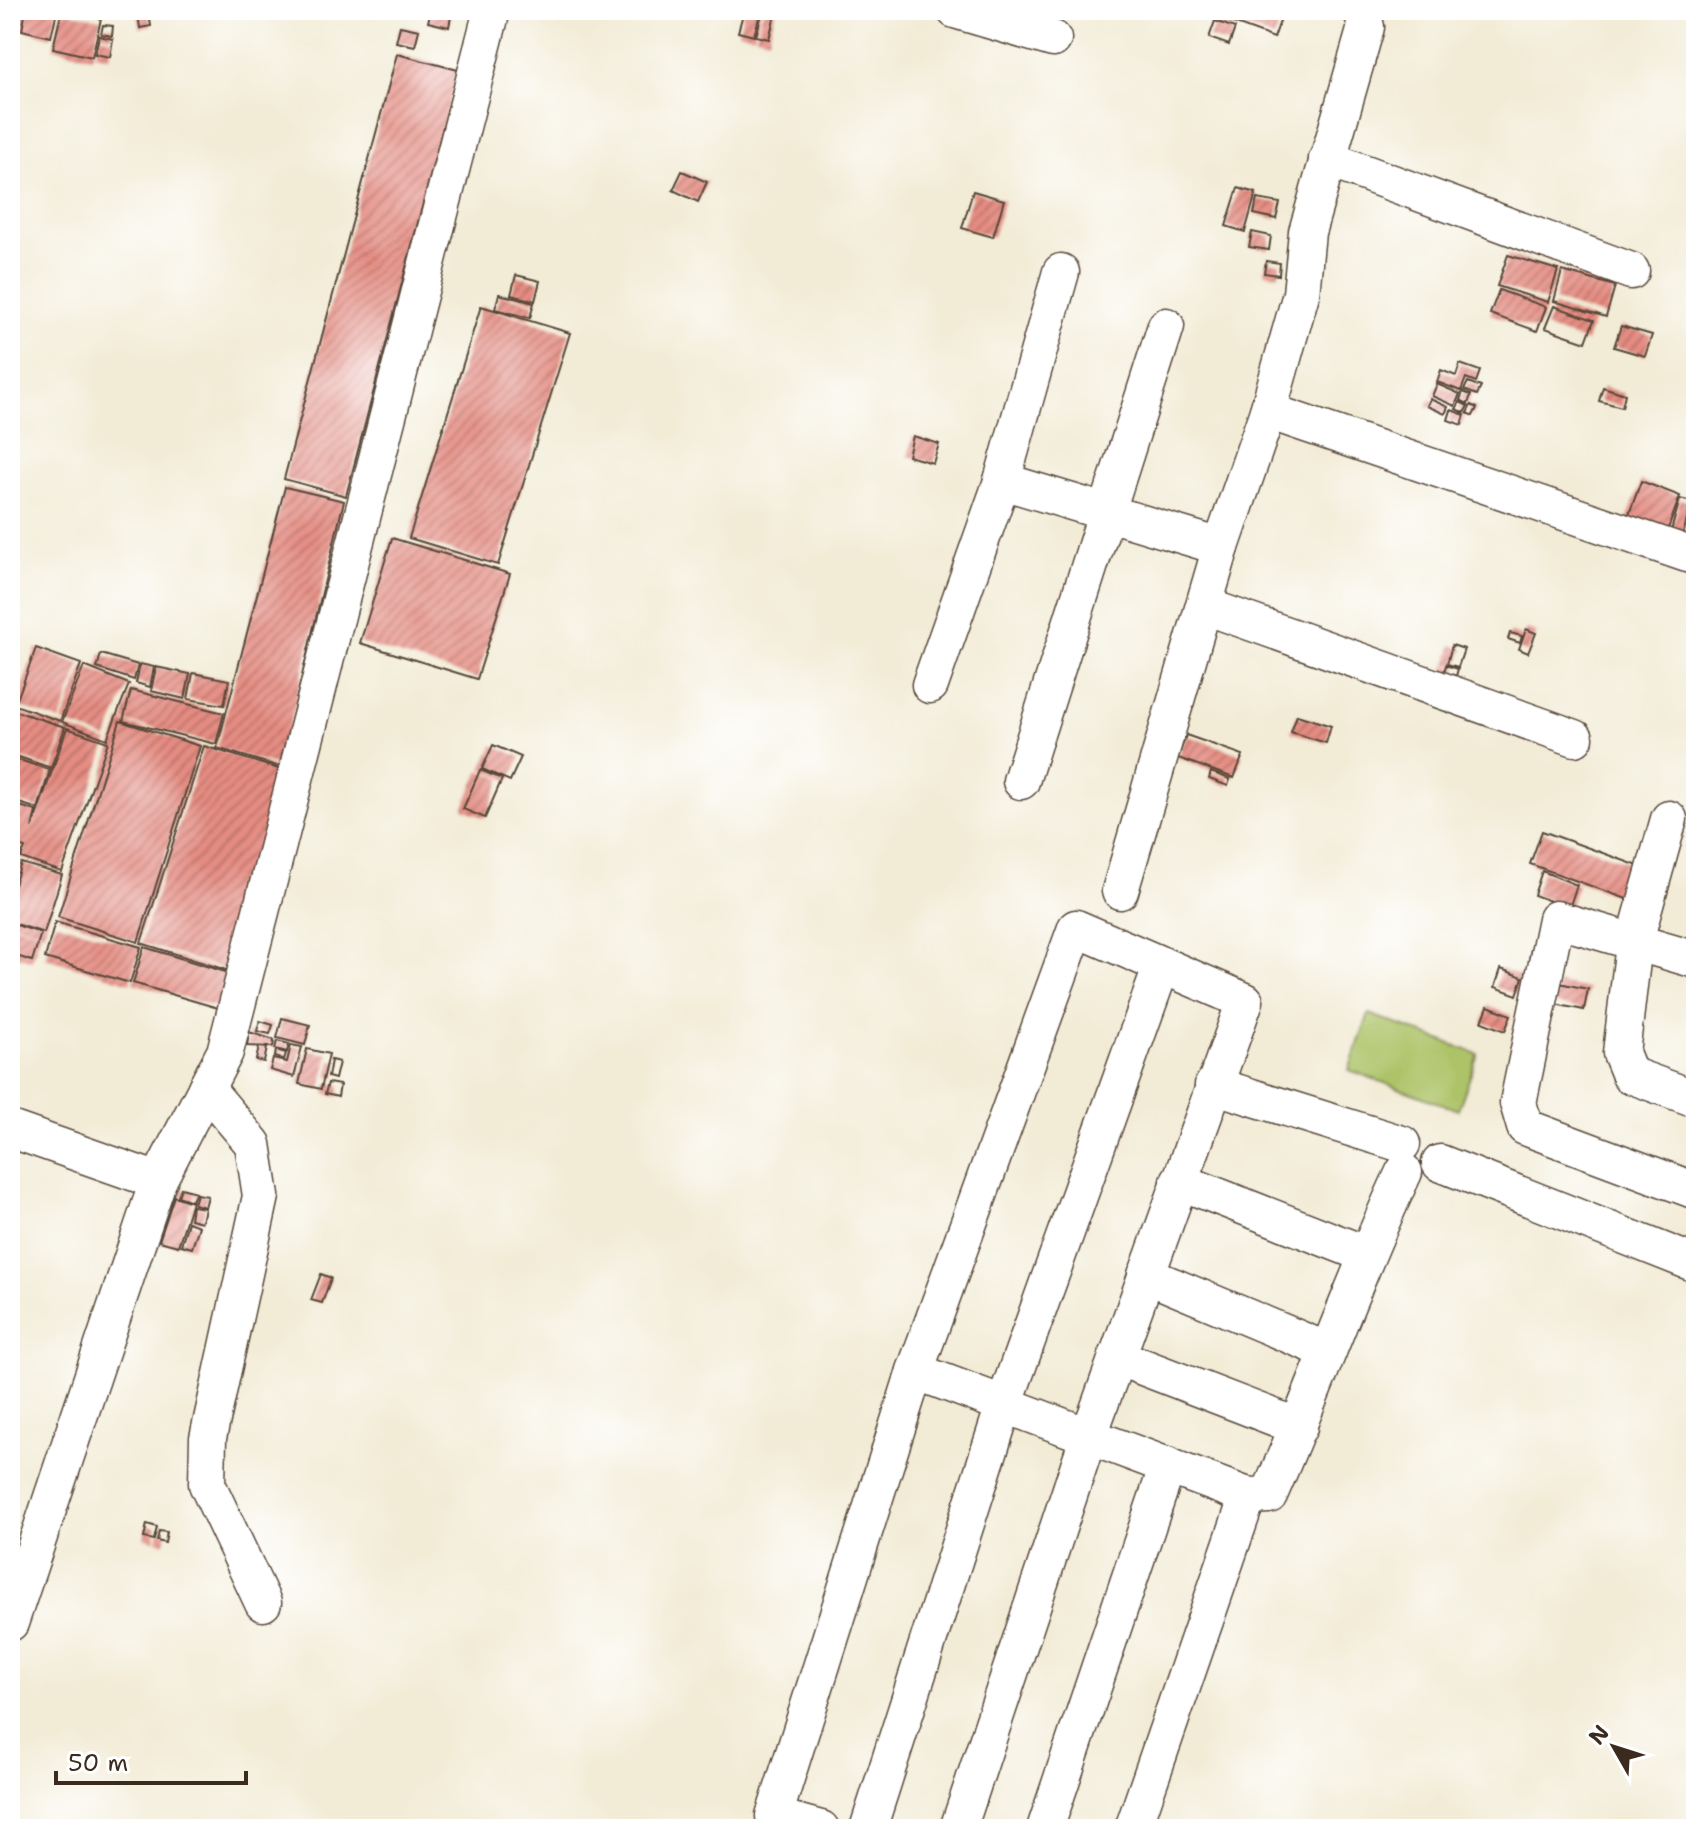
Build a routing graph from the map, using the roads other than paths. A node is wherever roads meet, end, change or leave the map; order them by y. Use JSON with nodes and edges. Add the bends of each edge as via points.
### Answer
{"nodes":[{"id":1,"x":492,"y":10,"type":"edge"},
{"id":2,"x":955,"y":10,"type":"edge"},
{"id":3,"x":1362,"y":10,"type":"edge"},
{"id":4,"x":1053,"y":39,"type":"dead end"},
{"id":5,"x":1327,"y":159,"type":"junction"},
{"id":6,"x":1631,"y":271,"type":"dead end"},
{"id":7,"x":1061,"y":272,"type":"dead end"},
{"id":8,"x":1166,"y":326,"type":"dead end"},
{"id":9,"x":1268,"y":411,"type":"junction"},
{"id":10,"x":1002,"y":481,"type":"junction"},
{"id":11,"x":1106,"y":512,"type":"junction"},
{"id":12,"x":1221,"y":547,"type":"junction"},
{"id":13,"x":1696,"y":557,"type":"edge"},
{"id":14,"x":1205,"y":606,"type":"junction"},
{"id":15,"x":930,"y":685,"type":"dead end"},
{"id":16,"x":1575,"y":738,"type":"dead end"},
{"id":17,"x":1021,"y":781,"type":"dead end"},
{"id":18,"x":1669,"y":819,"type":"dead end"},
{"id":19,"x":1120,"y":891,"type":"dead end"},
{"id":20,"x":1634,"y":944,"type":"junction"},
{"id":21,"x":1696,"y":960,"type":"edge"},
{"id":22,"x":1162,"y":965,"type":"junction"},
{"id":23,"x":1213,"y":1085,"type":"junction"},
{"id":24,"x":206,"y":1088,"type":"junction"},
{"id":25,"x":1696,"y":1099,"type":"edge"},
{"id":26,"x":10,"y":1129,"type":"edge"},
{"id":27,"x":1403,"y":1158,"type":"junction"},
{"id":28,"x":158,"y":1181,"type":"junction"},
{"id":29,"x":1179,"y":1181,"type":"junction"},
{"id":30,"x":1696,"y":1191,"type":"edge"},
{"id":31,"x":1365,"y":1254,"type":"junction"},
{"id":32,"x":1696,"y":1264,"type":"edge"},
{"id":33,"x":1146,"y":1275,"type":"junction"},
{"id":34,"x":1328,"y":1351,"type":"junction"},
{"id":35,"x":1117,"y":1357,"type":"junction"},
{"id":36,"x":915,"y":1371,"type":"junction"},
{"id":37,"x":1004,"y":1405,"type":"junction"},
{"id":38,"x":1299,"y":1427,"type":"junction"},
{"id":39,"x":1088,"y":1438,"type":"junction"},
{"id":40,"x":1168,"y":1465,"type":"junction"},
{"id":41,"x":1248,"y":1496,"type":"junction"},
{"id":42,"x":263,"y":1603,"type":"dead end"},
{"id":43,"x":10,"y":1623,"type":"edge"},
{"id":44,"x":821,"y":1829,"type":"edge"},
{"id":45,"x":868,"y":1829,"type":"edge"},
{"id":46,"x":958,"y":1829,"type":"edge"},
{"id":47,"x":1045,"y":1829,"type":"edge"},
{"id":48,"x":1133,"y":1829,"type":"edge"}],
"edges":[{"from":1,"to":24,"type":"street","via":[[225,1052]]},
{"from":2,"to":4,"type":"street"},
{"from":3,"to":5,"type":"street","via":[[1366,27]]},
{"from":5,"to":6,"type":"street"},
{"from":5,"to":9,"type":"street","via":[[1307,232],[1301,294]]},
{"from":7,"to":10,"type":"street"},
{"from":8,"to":11,"type":"street"},
{"from":9,"to":12,"type":"street"},
{"from":9,"to":13,"type":"street"},
{"from":10,"to":11,"type":"street"},
{"from":10,"to":15,"type":"street"},
{"from":11,"to":12,"type":"street"},
{"from":11,"to":17,"type":"street"},
{"from":12,"to":14,"type":"street"},
{"from":14,"to":16,"type":"street"},
{"from":14,"to":19,"type":"street"},
{"from":18,"to":20,"type":"street"},
{"from":20,"to":21,"type":"street"},
{"from":20,"to":25,"type":"street","via":[[1621,1053],[1630,1075]]},
{"from":20,"to":30,"type":"street","via":[[1556,919],[1518,1103],[1525,1127]]},
{"from":22,"to":23,"type":"street","via":[[1245,1001]]},
{"from":22,"to":36,"type":"street","via":[[1076,928]]},
{"from":22,"to":37,"type":"street"},
{"from":23,"to":27,"type":"street"},
{"from":23,"to":29,"type":"street"},
{"from":24,"to":28,"type":"street"},
{"from":24,"to":42,"type":"street","via":[[253,1144],[261,1196],[208,1438],[207,1484]]},
{"from":26,"to":28,"type":"street"},
{"from":27,"to":31,"type":"street"},
{"from":27,"to":32,"type":"street","via":[[1414,1136],[1429,1137],[1439,1148],[1440,1163]]},
{"from":28,"to":43,"type":"street"},
{"from":29,"to":31,"type":"street"},
{"from":29,"to":33,"type":"street"},
{"from":31,"to":34,"type":"street"},
{"from":33,"to":34,"type":"street"},
{"from":33,"to":35,"type":"street"},
{"from":34,"to":38,"type":"street"},
{"from":35,"to":38,"type":"street"},
{"from":35,"to":39,"type":"street"},
{"from":36,"to":37,"type":"street"},
{"from":36,"to":44,"type":"street","via":[[774,1816]]},
{"from":37,"to":39,"type":"street"},
{"from":37,"to":45,"type":"street"},
{"from":38,"to":41,"type":"street","via":[[1269,1495]]},
{"from":39,"to":40,"type":"street"},
{"from":39,"to":46,"type":"street"},
{"from":40,"to":41,"type":"street"},
{"from":40,"to":47,"type":"street"},
{"from":41,"to":48,"type":"street"}]}
